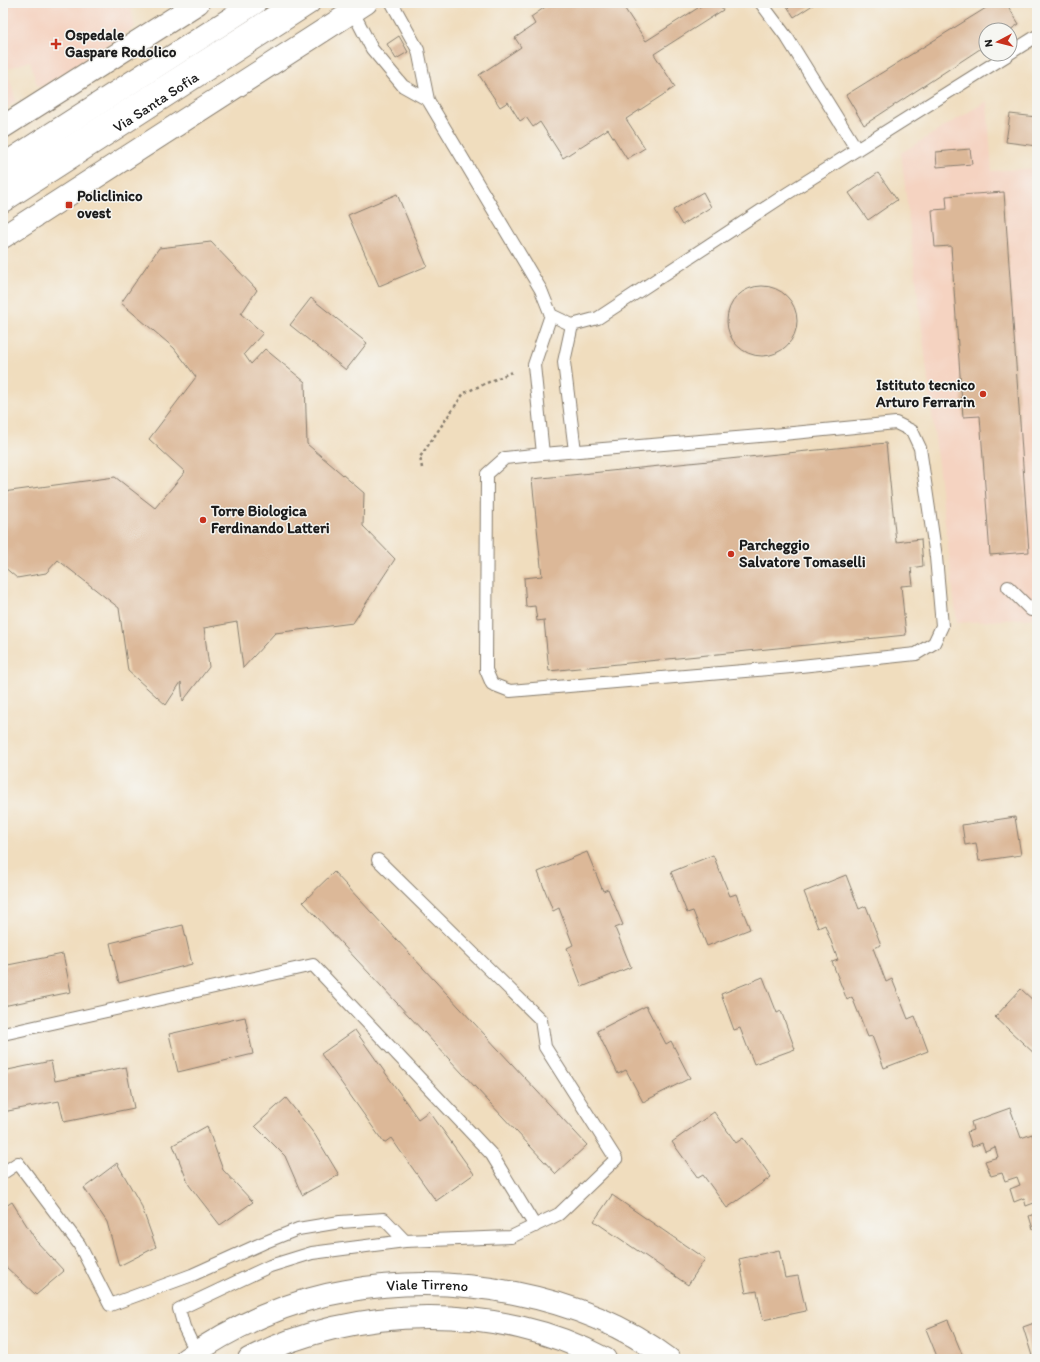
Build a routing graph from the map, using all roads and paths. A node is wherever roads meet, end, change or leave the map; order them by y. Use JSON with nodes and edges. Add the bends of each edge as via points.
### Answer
{"nodes":[{"id":1,"x":198,"y":3,"type":"edge"},
{"id":2,"x":255,"y":3,"type":"edge"},
{"id":3,"x":287,"y":3,"type":"edge"},
{"id":4,"x":309,"y":3,"type":"edge"},
{"id":5,"x":392,"y":3,"type":"edge"},
{"id":6,"x":761,"y":3,"type":"edge"},
{"id":7,"x":359,"y":7,"type":"edge"},
{"id":8,"x":1037,"y":36,"type":"edge"},
{"id":9,"x":1018,"y":48,"type":"edge"},
{"id":10,"x":996,"y":62,"type":"edge"},
{"id":11,"x":428,"y":100,"type":"junction"},
{"id":12,"x":3,"y":127,"type":"edge"},
{"id":13,"x":857,"y":150,"type":"junction"},
{"id":14,"x":3,"y":165,"type":"edge"},
{"id":15,"x":3,"y":184,"type":"edge"},
{"id":16,"x":3,"y":201,"type":"edge"},
{"id":17,"x":3,"y":237,"type":"edge"},
{"id":18,"x":551,"y":315,"type":"junction"},
{"id":19,"x":572,"y":325,"type":"junction"},
{"id":20,"x":518,"y":369,"type":"dead end"},
{"id":21,"x":575,"y":451,"type":"junction"},
{"id":22,"x":543,"y":454,"type":"junction"},
{"id":23,"x":422,"y":468,"type":"dead end"},
{"id":24,"x":1008,"y":587,"type":"dead end"},
{"id":25,"x":1037,"y":609,"type":"edge"},
{"id":26,"x":378,"y":860,"type":"dead end"},
{"id":27,"x":3,"y":1034,"type":"edge"},
{"id":28,"x":3,"y":1173,"type":"edge"},
{"id":29,"x":535,"y":1226,"type":"junction"},
{"id":30,"x":405,"y":1241,"type":"junction"},
{"id":31,"x":191,"y":1356,"type":"edge"},
{"id":32,"x":249,"y":1359,"type":"edge"},
{"id":33,"x":605,"y":1359,"type":"edge"},
{"id":34,"x":669,"y":1359,"type":"edge"}],
"edges":[{"from":1,"to":12,"type":"street"},
{"from":2,"to":14,"type":"street","name":"Via Santa Sofia"},
{"from":3,"to":15,"type":"lane"},
{"from":4,"to":16,"type":"street","name":"Via Santa Sofia"},
{"from":5,"to":11,"type":"lane","via":[[418,50]]},
{"from":6,"to":13,"type":"lane","via":[[788,39]]},
{"from":7,"to":11,"type":"lane","via":[[372,49],[403,86]]},
{"from":7,"to":17,"type":"street"},
{"from":8,"to":9,"type":"lane"},
{"from":10,"to":13,"type":"lane"},
{"from":11,"to":18,"type":"lane","via":[[541,290]]},
{"from":13,"to":19,"type":"lane","via":[[598,318]]},
{"from":18,"to":19,"type":"lane"},
{"from":18,"to":22,"type":"lane","via":[[534,365]]},
{"from":19,"to":21,"type":"lane","via":[[564,362]]},
{"from":20,"to":23,"type":"path","via":[[464,393],[420,457]]},
{"from":21,"to":22,"type":"lane"},
{"from":21,"to":22,"type":"lane","via":[[896,423],[912,431],[920,448],[936,557],[942,626],[934,643],[916,654],[791,667],[510,691],[492,684],[486,670],[487,474],[505,458]]},
{"from":24,"to":25,"type":"lane","via":[[1031,610]]},
{"from":26,"to":29,"type":"lane","via":[[540,1020],[545,1047],[616,1159],[559,1214]]},
{"from":27,"to":29,"type":"lane","via":[[313,965],[492,1155]]},
{"from":28,"to":30,"type":"lane","via":[[18,1163],[79,1244],[110,1305],[192,1275],[298,1229],[340,1222],[384,1220]]},
{"from":29,"to":30,"type":"lane","via":[[511,1238]]},
{"from":30,"to":31,"type":"lane","via":[[312,1253],[270,1266],[179,1309]]},
{"from":31,"to":34,"type":"street","name":"Viale Tirreno","via":[[255,1320],[316,1297],[364,1288],[434,1284],[524,1295],[574,1309],[617,1327],[655,1348]]},
{"from":32,"to":33,"type":"street","name":"Viale Tirreno","via":[[327,1329],[390,1319],[440,1317],[493,1322],[536,1331],[566,1340]]}]}
